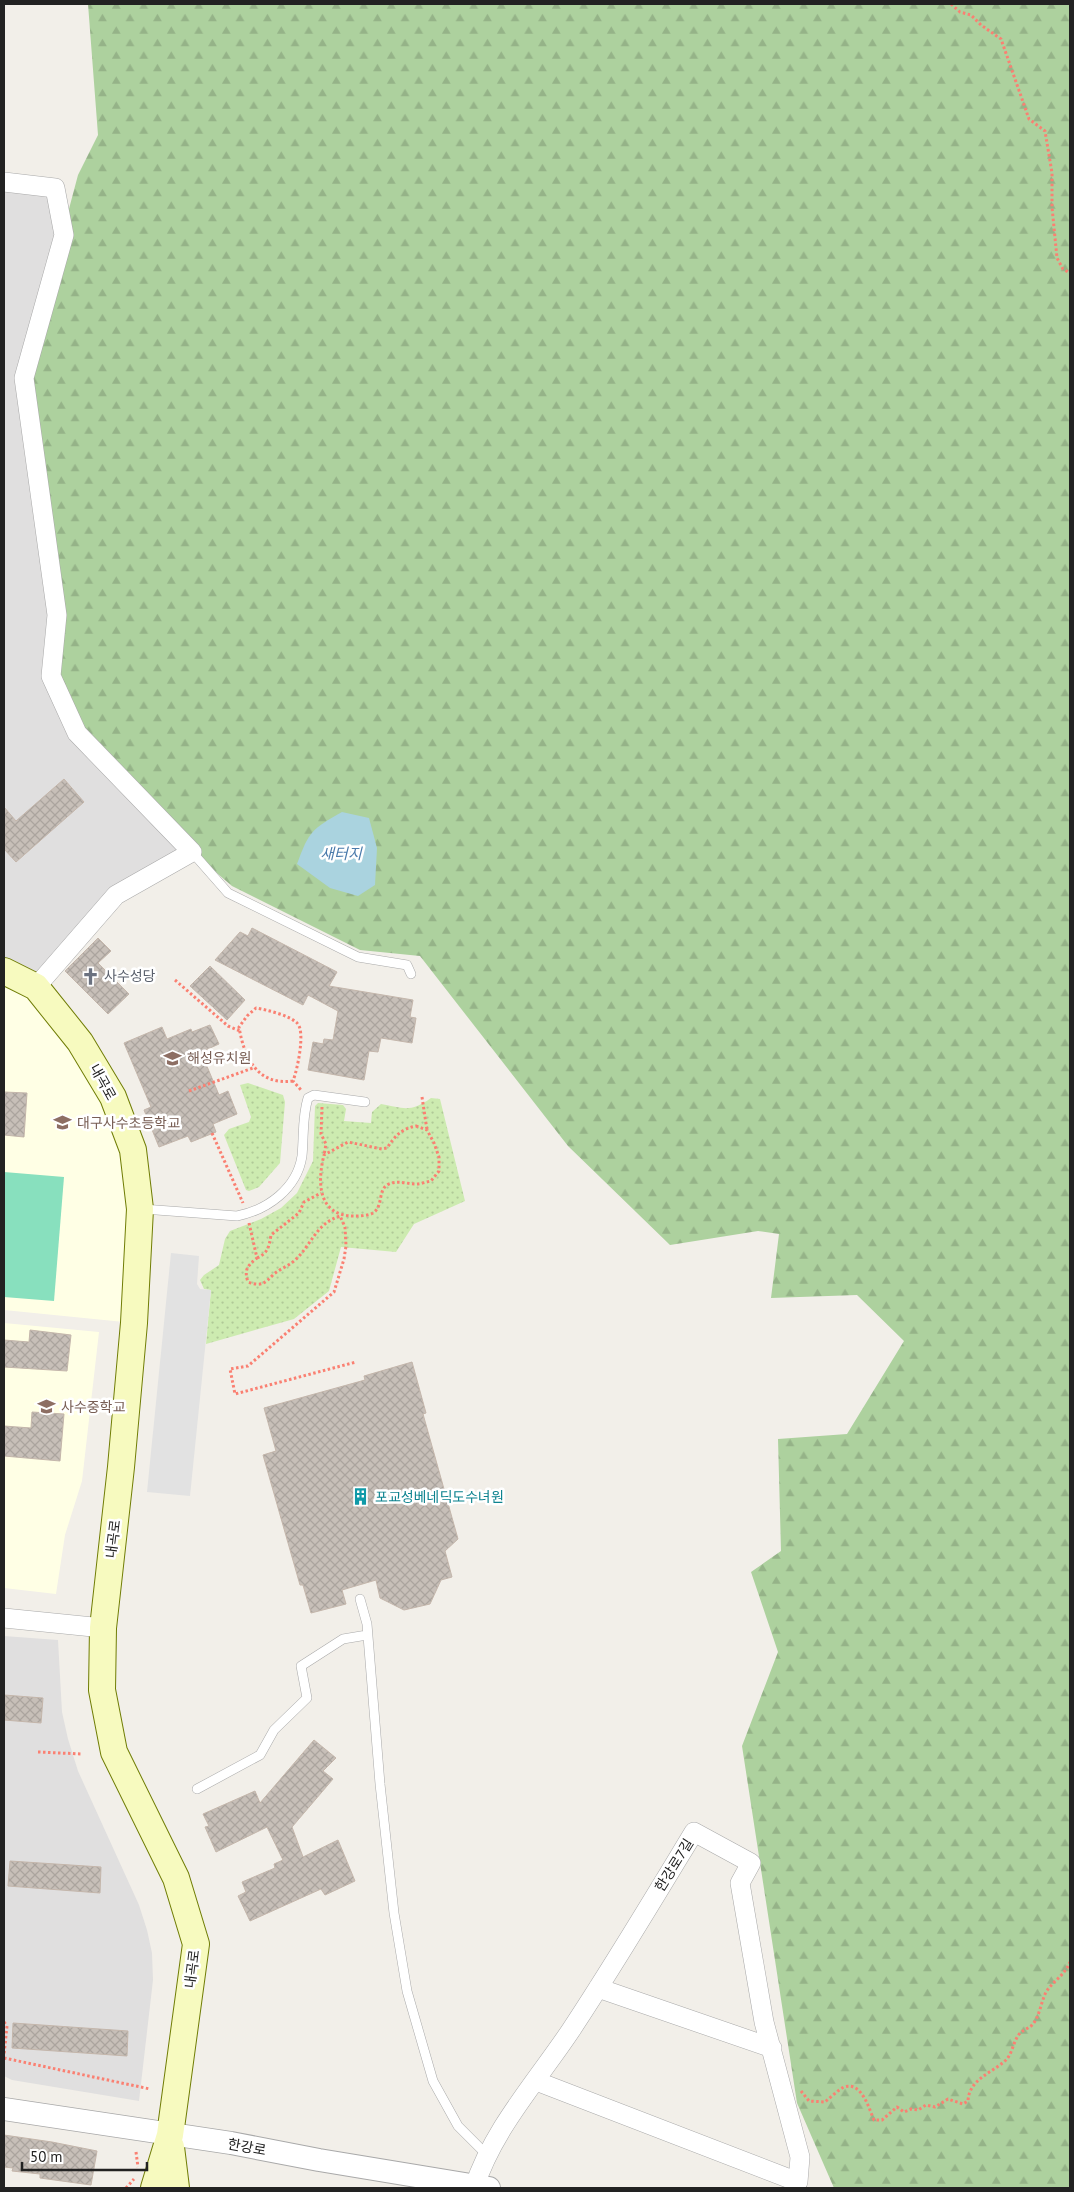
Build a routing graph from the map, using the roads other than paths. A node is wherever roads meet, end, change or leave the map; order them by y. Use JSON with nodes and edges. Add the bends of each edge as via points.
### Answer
{"nodes":[{"id":1,"x":4,"y":182,"type":"edge"},
{"id":2,"x":192,"y":852,"type":"junction"},
{"id":3,"x":4,"y":971,"type":"edge"},
{"id":4,"x":411,"y":974,"type":"dead end"},
{"id":5,"x":36,"y":987,"type":"junction"},
{"id":6,"x":366,"y":1102,"type":"dead end"},
{"id":7,"x":140,"y":1209,"type":"junction"},
{"id":8,"x":360,"y":1599,"type":"dead end"},
{"id":9,"x":4,"y":1618,"type":"edge"},
{"id":10,"x":103,"y":1628,"type":"junction"},
{"id":11,"x":368,"y":1634,"type":"junction"},
{"id":12,"x":197,"y":1789,"type":"dead end"},
{"id":13,"x":598,"y":1988,"type":"junction"},
{"id":14,"x":772,"y":2048,"type":"junction"},
{"id":15,"x":536,"y":2082,"type":"junction"},
{"id":16,"x":4,"y":2110,"type":"edge"},
{"id":17,"x":170,"y":2135,"type":"junction"},
{"id":18,"x":487,"y":2155,"type":"junction"},
{"id":19,"x":801,"y":2185,"type":"edge"},
{"id":20,"x":479,"y":2187,"type":"edge"},
{"id":21,"x":154,"y":2188,"type":"edge"},
{"id":22,"x":176,"y":2188,"type":"edge"}],
"edges":[{"from":1,"to":2,"type":"street","via":[[55,188],[64,235],[24,378],[58,615],[51,676],[77,733]]},
{"from":2,"to":4,"type":"lane","via":[[228,893],[358,957],[407,965]]},
{"from":2,"to":5,"type":"street","via":[[116,895]]},
{"from":3,"to":5,"type":"main road","name":"내곡로"},
{"from":5,"to":7,"type":"main road","name":"내곡로","via":[[80,1042],[113,1097],[133,1150]]},
{"from":6,"to":7,"type":"lane","via":[[314,1095],[308,1098],[302,1158],[287,1188],[276,1200],[251,1213],[237,1216]]},
{"from":7,"to":10,"type":"main road","name":"내곡로","via":[[134,1323]]},
{"from":8,"to":11,"type":"lane"},
{"from":9,"to":10,"type":"street"},
{"from":10,"to":17,"type":"main road","name":"내곡로","via":[[102,1690],[114,1752],[176,1878],[196,1944]]},
{"from":11,"to":12,"type":"lane","via":[[343,1639],[301,1666],[306,1698],[274,1730],[260,1755]]},
{"from":11,"to":18,"type":"lane","via":[[393,1903],[407,1991],[434,2081],[458,2126]]},
{"from":13,"to":14,"type":"street"},
{"from":13,"to":14,"type":"street","name":"한강로7길","via":[[694,1832],[751,1862],[740,1883],[764,2022]]},
{"from":13,"to":15,"type":"street","name":"한강로7길"},
{"from":14,"to":19,"type":"street","name":"한강로7길","via":[[800,2157]]},
{"from":15,"to":18,"type":"street","name":"한강로7길","via":[[503,2126]]},
{"from":15,"to":19,"type":"street","name":"한강로7길"},
{"from":16,"to":17,"type":"street","name":"한강로"},
{"from":17,"to":20,"type":"street","name":"한강로"},
{"from":17,"to":21,"type":"main road"},
{"from":17,"to":22,"type":"main road"},
{"from":18,"to":20,"type":"street","name":"한강로7길"}]}
